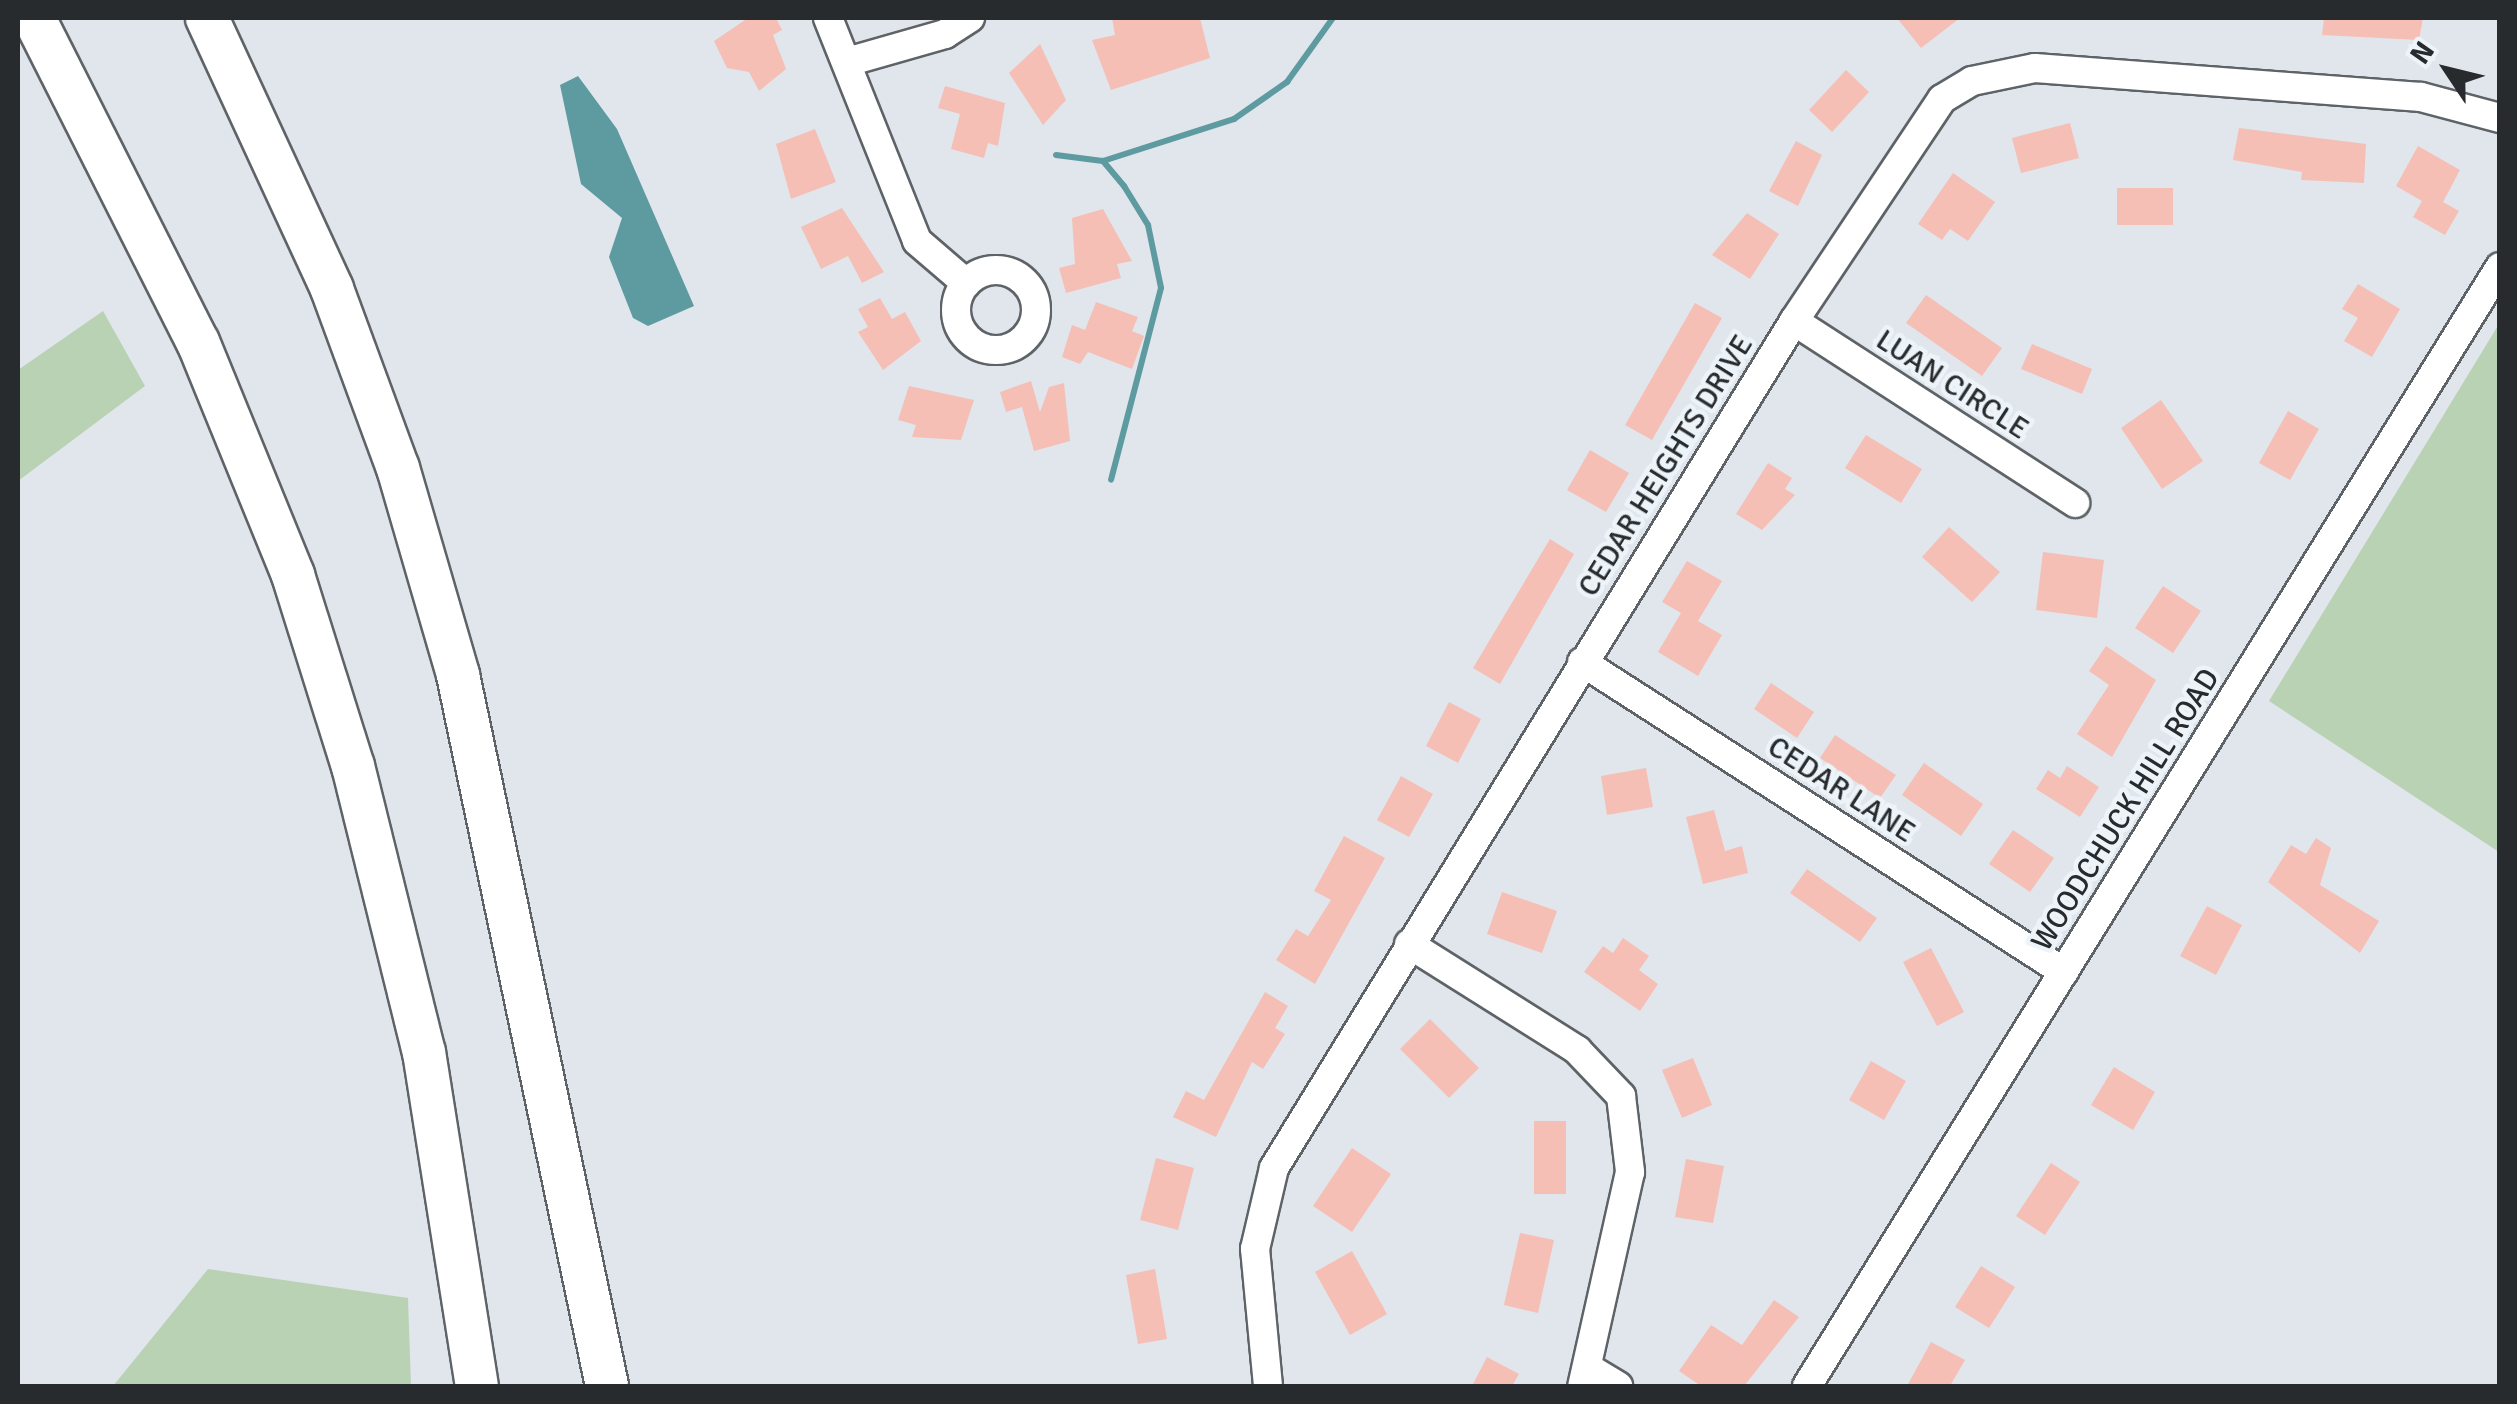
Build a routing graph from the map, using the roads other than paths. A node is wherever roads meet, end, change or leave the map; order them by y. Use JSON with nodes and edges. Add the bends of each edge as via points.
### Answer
{"nodes":[{"id":1,"x":34,"y":18,"type":"edge"},
{"id":2,"x":208,"y":18,"type":"edge"},
{"id":3,"x":828,"y":18,"type":"edge"},
{"id":4,"x":970,"y":18,"type":"edge"},
{"id":5,"x":847,"y":62,"type":"junction"},
{"id":6,"x":2500,"y":118,"type":"edge"},
{"id":7,"x":2500,"y":267,"type":"edge"},
{"id":8,"x":966,"y":283,"type":"dead end"},
{"id":9,"x":1794,"y":322,"type":"junction"},
{"id":10,"x":2075,"y":503,"type":"dead end"},
{"id":11,"x":1582,"y":662,"type":"junction"},
{"id":12,"x":1410,"y":944,"type":"junction"},
{"id":13,"x":2064,"y":972,"type":"junction"},
{"id":14,"x":1586,"y":1378,"type":"edge"},
{"id":15,"x":477,"y":1386,"type":"edge"},
{"id":16,"x":606,"y":1386,"type":"edge"},
{"id":17,"x":1268,"y":1386,"type":"edge"},
{"id":18,"x":1618,"y":1386,"type":"edge"},
{"id":19,"x":1807,"y":1386,"type":"edge"}],
"edges":[{"from":1,"to":15,"type":"highway","via":[[198,342],[299,594],[380,864],[426,1063]]},
{"from":2,"to":16,"type":"highway","via":[[332,288],[398,468],[462,694]]},
{"from":3,"to":5,"type":"street"},
{"from":4,"to":5,"type":"street","via":[[946,34]]},
{"from":5,"to":8,"type":"street","via":[[917,241]]},
{"from":6,"to":9,"type":"street","name":"CEDAR HEIGHTS DRIVE","via":[[2421,97],[2012,69],[1942,99],[1913,132]]},
{"from":7,"to":13,"type":"street","name":"WOODCHUCK HILL ROAD"},
{"from":9,"to":10,"type":"street","name":"LUAN CIRCLE"},
{"from":9,"to":11,"type":"street","name":"CEDAR HEIGHTS DRIVE"},
{"from":11,"to":12,"type":"street","name":"CEDAR HEIGHTS DRIVE"},
{"from":11,"to":13,"type":"street","name":"CEDAR LANE"},
{"from":12,"to":14,"type":"street","via":[[1577,1050],[1620,1096],[1630,1172]]},
{"from":12,"to":17,"type":"street","name":"CEDAR HEIGHTS DRIVE","via":[[1274,1168],[1258,1210]]},
{"from":13,"to":19,"type":"street","name":"WOODCHUCK HILL ROAD"},
{"from":14,"to":18,"type":"street"}]}
